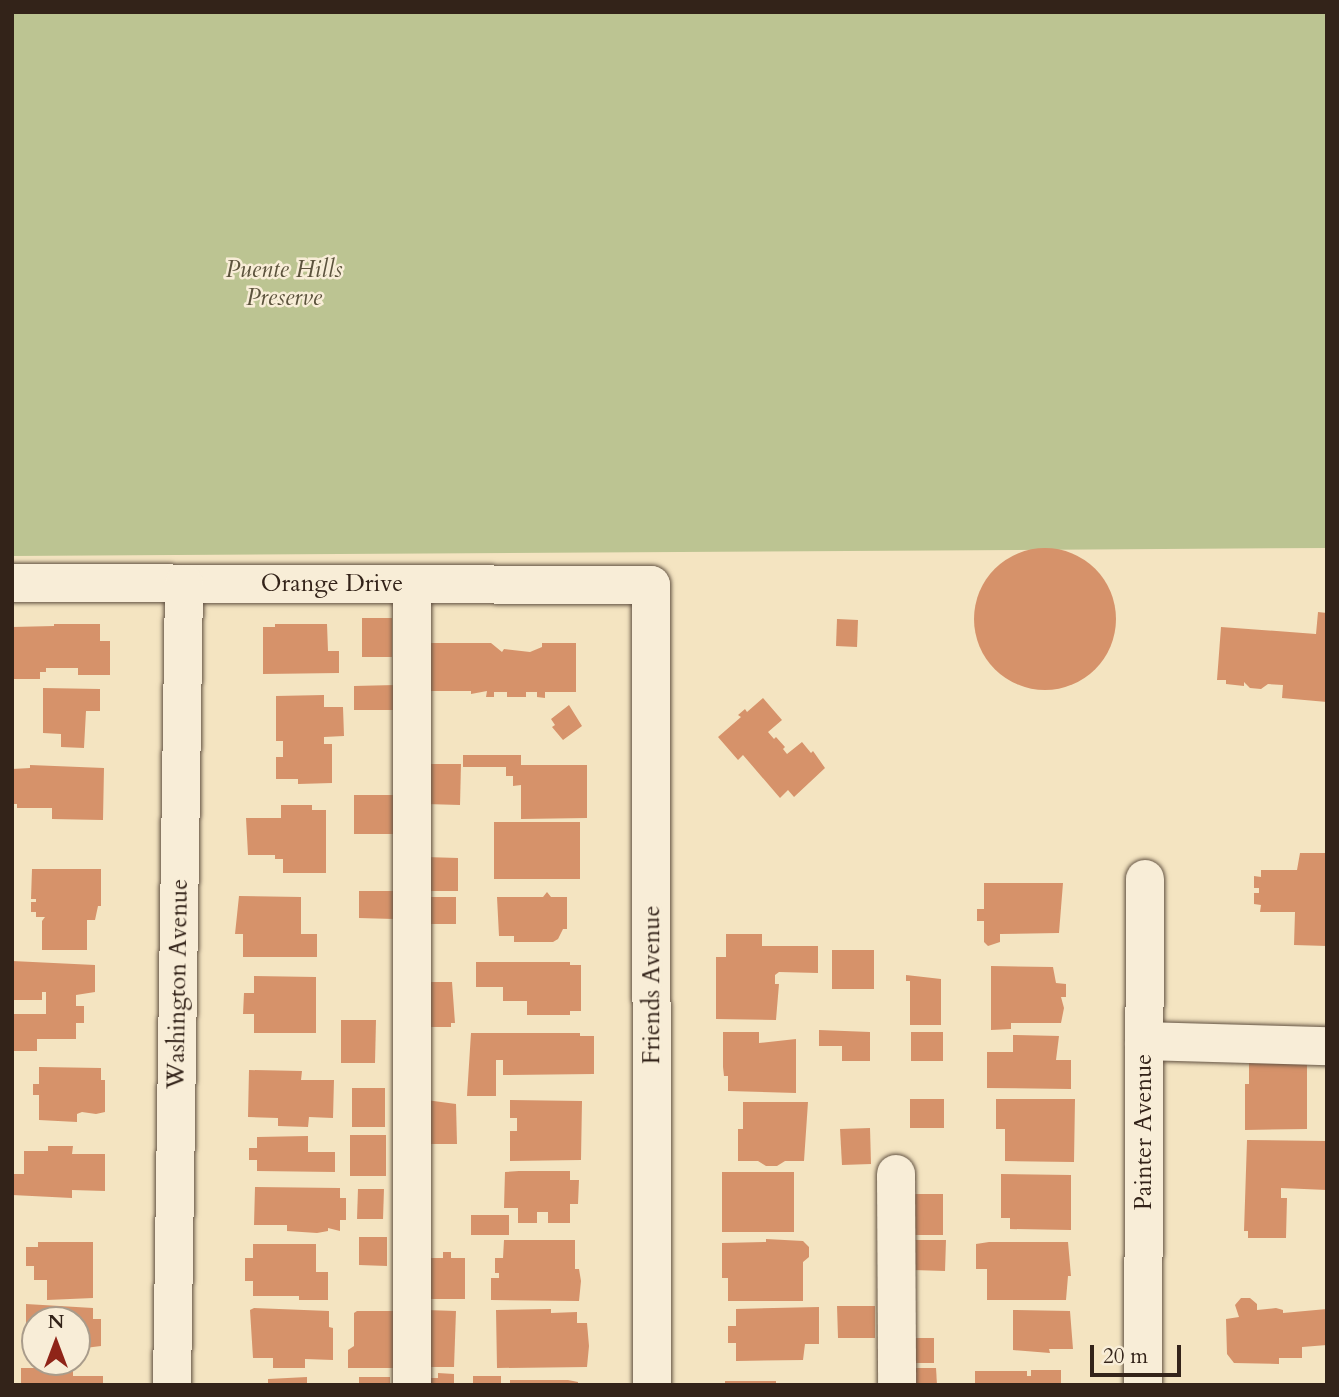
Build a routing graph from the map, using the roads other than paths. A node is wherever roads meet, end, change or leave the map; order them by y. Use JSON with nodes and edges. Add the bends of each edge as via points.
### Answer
{"nodes":[{"id":1,"x":12,"y":583,"type":"edge"},
{"id":2,"x":184,"y":584,"type":"junction"},
{"id":3,"x":412,"y":584,"type":"junction"},
{"id":4,"x":651,"y":585,"type":"joint"},
{"id":5,"x":1144,"y":879,"type":"dead end"},
{"id":6,"x":1144,"y":1041,"type":"junction"},
{"id":7,"x":1327,"y":1046,"type":"edge"},
{"id":8,"x":896,"y":1174,"type":"dead end"},
{"id":9,"x":173,"y":1385,"type":"edge"},
{"id":10,"x":412,"y":1385,"type":"edge"},
{"id":11,"x":652,"y":1385,"type":"edge"},
{"id":12,"x":897,"y":1385,"type":"edge"},
{"id":13,"x":1143,"y":1385,"type":"edge"}],
"edges":[{"from":1,"to":2,"type":"street","name":"Orange Drive"},
{"from":2,"to":3,"type":"street","name":"Orange Drive"},
{"from":2,"to":9,"type":"street","name":"Washington Avenue"},
{"from":3,"to":4,"type":"street","name":"Orange Drive"},
{"from":3,"to":10,"type":"street"},
{"from":4,"to":11,"type":"street","name":"Friends Avenue"},
{"from":5,"to":6,"type":"street","name":"Painter Avenue"},
{"from":6,"to":7,"type":"street"},
{"from":6,"to":13,"type":"street","name":"Painter Avenue"},
{"from":8,"to":12,"type":"street"}]}
